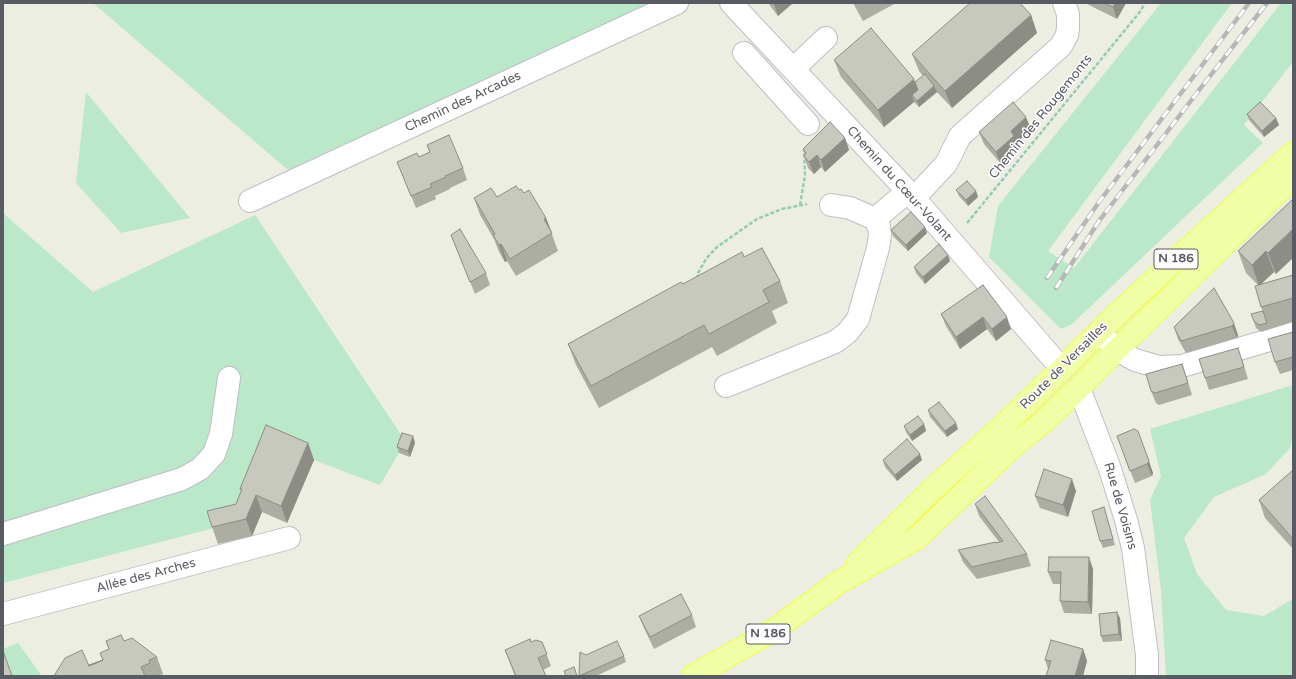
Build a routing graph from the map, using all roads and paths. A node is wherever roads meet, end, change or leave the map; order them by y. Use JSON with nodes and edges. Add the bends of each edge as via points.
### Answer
{"nodes":[{"id":1,"x":677,"y":3,"type":"edge"},
{"id":2,"x":731,"y":3,"type":"edge"},
{"id":3,"x":1064,"y":3,"type":"edge"},
{"id":4,"x":1145,"y":3,"type":"edge"},
{"id":5,"x":826,"y":38,"type":"dead end"},
{"id":6,"x":744,"y":53,"type":"dead end"},
{"id":7,"x":793,"y":69,"type":"junction"},
{"id":8,"x":808,"y":124,"type":"dead end"},
{"id":9,"x":1293,"y":153,"type":"edge"},
{"id":10,"x":805,"y":175,"type":"dead end"},
{"id":11,"x":1293,"y":177,"type":"edge"},
{"id":12,"x":910,"y":195,"type":"junction"},
{"id":13,"x":250,"y":201,"type":"dead end"},
{"id":14,"x":800,"y":205,"type":"junction"},
{"id":15,"x":831,"y":205,"type":"joint"},
{"id":16,"x":875,"y":219,"type":"junction"},
{"id":17,"x":952,"y":242,"type":"junction"},
{"id":18,"x":698,"y":281,"type":"edge"},
{"id":19,"x":1099,"y":332,"type":"junction"},
{"id":20,"x":1293,"y":333,"type":"edge"},
{"id":21,"x":1117,"y":350,"type":"junction"},
{"id":22,"x":1062,"y":369,"type":"junction"},
{"id":23,"x":229,"y":378,"type":"dead end"},
{"id":24,"x":726,"y":386,"type":"dead end"},
{"id":25,"x":1079,"y":388,"type":"junction"},
{"id":26,"x":3,"y":534,"type":"edge"},
{"id":27,"x":289,"y":538,"type":"dead end"},
{"id":28,"x":838,"y":583,"type":"junction"},
{"id":29,"x":3,"y":614,"type":"edge"},
{"id":30,"x":693,"y":676,"type":"edge"},
{"id":31,"x":1147,"y":676,"type":"edge"}],
"edges":[{"from":1,"to":13,"type":"street","name":"Chemin des Arcades"},
{"from":2,"to":7,"type":"street","name":"Chemin du Cœur-Volant"},
{"from":3,"to":12,"type":"street","via":[[1068,14],[1068,28],[1061,46],[960,136],[946,164]]},
{"from":4,"to":17,"type":"path","name":"Chemin des Rougemonts"},
{"from":5,"to":7,"type":"street"},
{"from":6,"to":8,"type":"street"},
{"from":7,"to":12,"type":"street","name":"Chemin du Cœur-Volant"},
{"from":9,"to":19,"type":"main road","name":"Route de Versailles","number":"N 186"},
{"from":10,"to":14,"type":"path"},
{"from":11,"to":21,"type":"main road","name":"Route de Versailles","number":"N 186"},
{"from":12,"to":16,"type":"street"},
{"from":12,"to":17,"type":"street","name":"Chemin du Cœur-Volant"},
{"from":14,"to":15,"type":"path"},
{"from":14,"to":18,"type":"path","via":[[757,219],[717,247],[697,275]]},
{"from":15,"to":16,"type":"street","via":[[850,208]]},
{"from":16,"to":24,"type":"street","via":[[880,235],[878,248],[858,319],[848,333],[835,342]]},
{"from":17,"to":22,"type":"street","name":"Chemin du Cœur-Volant"},
{"from":19,"to":21,"type":"street"},
{"from":19,"to":22,"type":"main road","name":"Route de Versailles","number":"N 186"},
{"from":20,"to":21,"type":"street","via":[[1182,366],[1159,367],[1135,360]]},
{"from":21,"to":25,"type":"main road","name":"Route de Versailles","number":"N 186"},
{"from":22,"to":25,"type":"main road"},
{"from":22,"to":28,"type":"main road","name":"Route de Versailles","number":"N 186","via":[[934,488]]},
{"from":23,"to":26,"type":"street","via":[[221,434],[214,454],[200,469],[182,479]]},
{"from":25,"to":28,"type":"main road","name":"Route de Versailles","number":"N 186","via":[[1041,424],[1014,445],[917,538]]},
{"from":25,"to":31,"type":"street","name":"Rue de Voisins","via":[[1110,469],[1133,548],[1147,655]]},
{"from":27,"to":29,"type":"street","name":"Allée des Arches"},
{"from":28,"to":30,"type":"main road","name":"Route de Versailles","number":"N 186","via":[[774,630]]}]}
